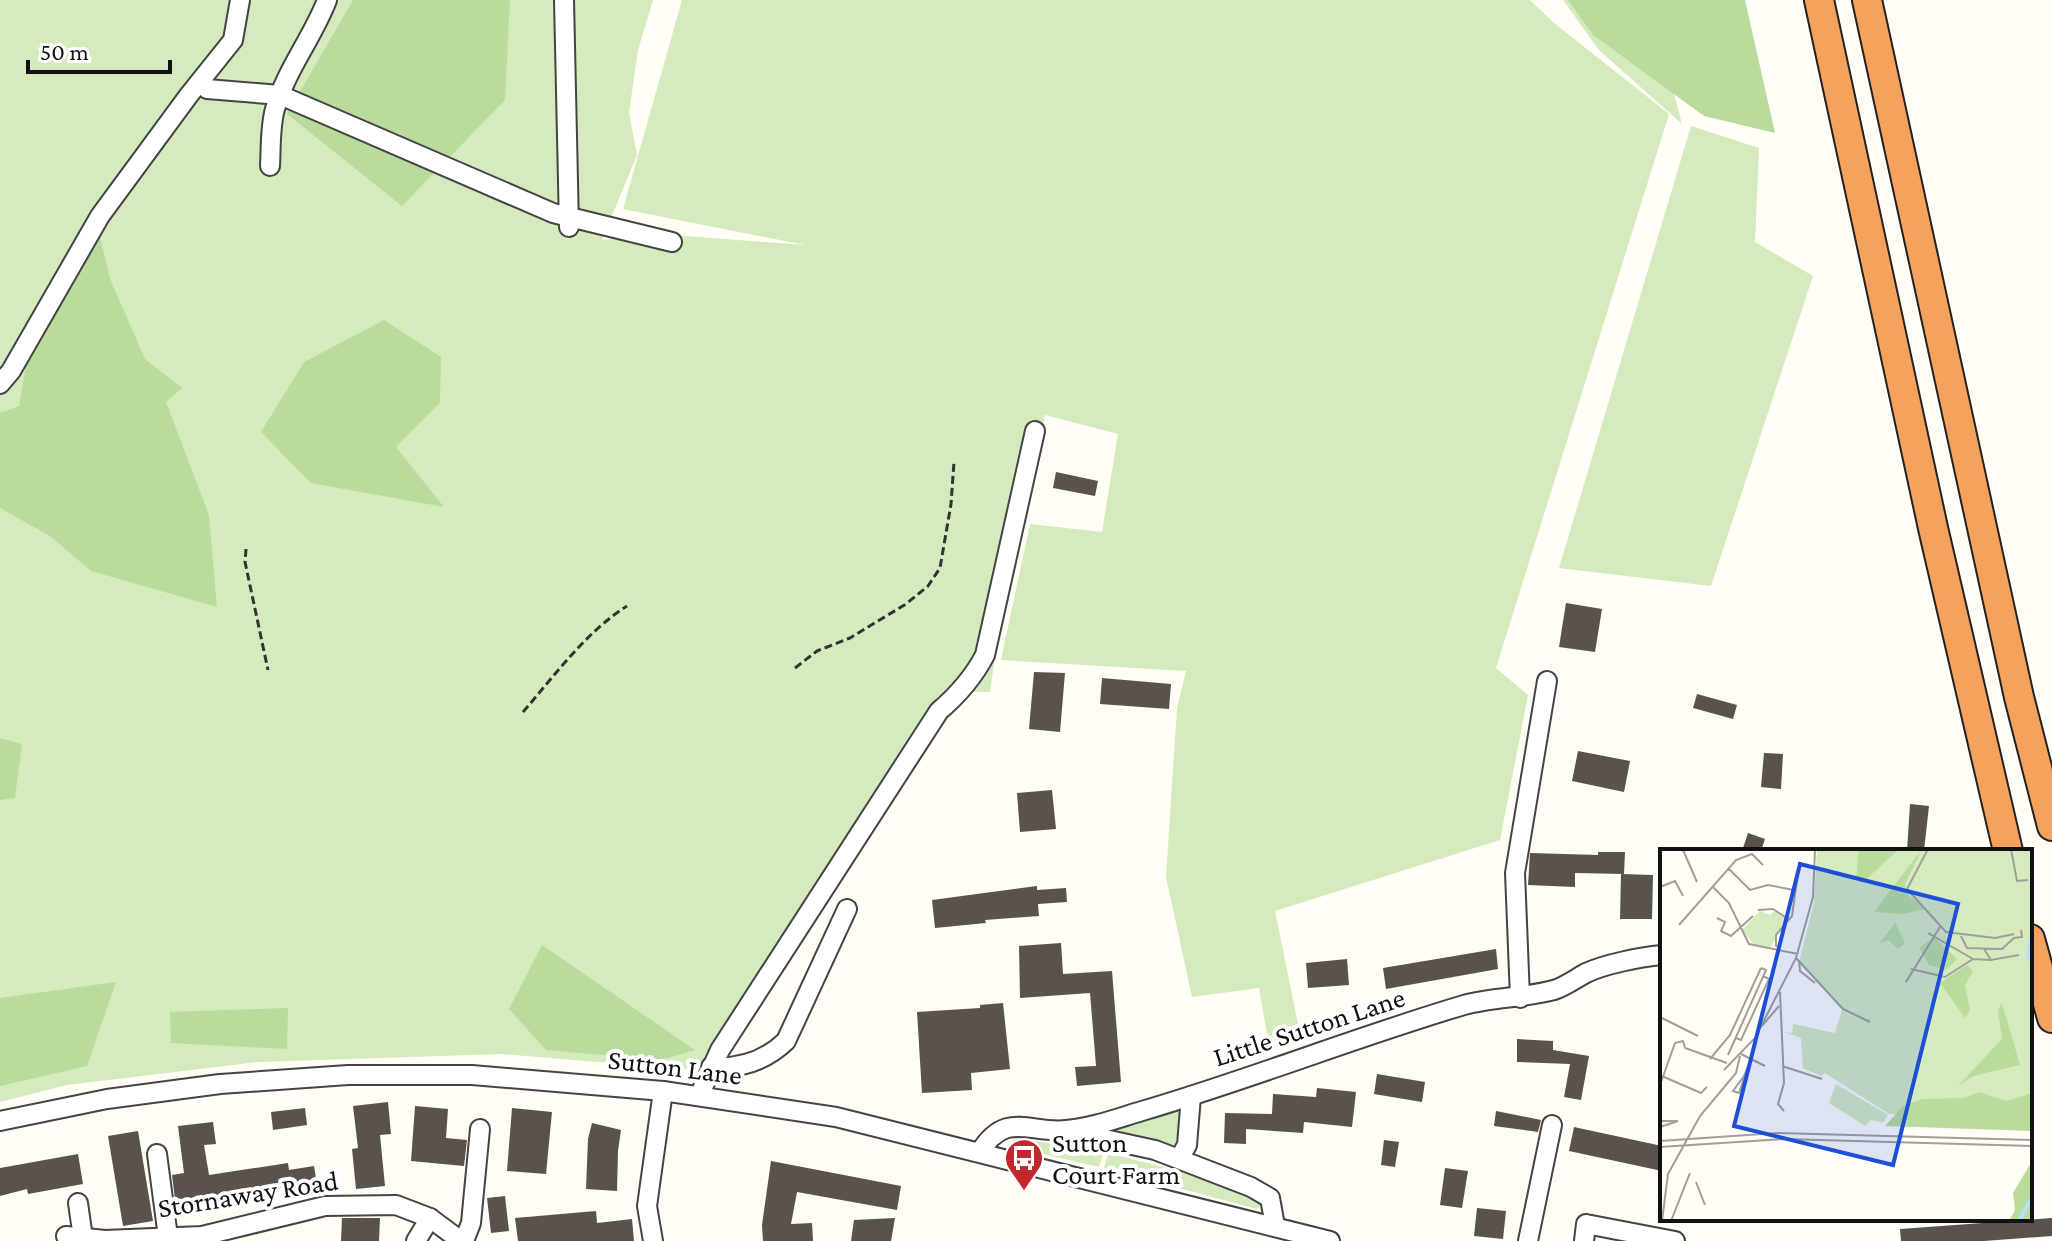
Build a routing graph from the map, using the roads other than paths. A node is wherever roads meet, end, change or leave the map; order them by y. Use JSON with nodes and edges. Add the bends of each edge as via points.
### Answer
{"nodes":[{"id":1,"x":240,"y":0,"type":"edge"},
{"id":2,"x":327,"y":0,"type":"edge"},
{"id":3,"x":564,"y":0,"type":"edge"},
{"id":4,"x":1819,"y":0,"type":"edge"},
{"id":5,"x":1867,"y":0,"type":"edge"},
{"id":6,"x":207,"y":89,"type":"dead end"},
{"id":7,"x":280,"y":95,"type":"junction"},
{"id":8,"x":270,"y":166,"type":"dead end"},
{"id":9,"x":569,"y":222,"type":"junction"},
{"id":10,"x":672,"y":242,"type":"dead end"},
{"id":11,"x":0,"y":384,"type":"edge"},
{"id":12,"x":1035,"y":431,"type":"dead end"},
{"id":13,"x":1547,"y":681,"type":"dead end"},
{"id":14,"x":2052,"y":826,"type":"edge"},
{"id":15,"x":2008,"y":849,"type":"edge"},
{"id":16,"x":847,"y":909,"type":"dead end"},
{"id":17,"x":2032,"y":946,"type":"edge"},
{"id":18,"x":1660,"y":955,"type":"edge"},
{"id":19,"x":1520,"y":998,"type":"junction"},
{"id":20,"x":2052,"y":1018,"type":"edge"},
{"id":21,"x":711,"y":1067,"type":"junction"},
{"id":22,"x":663,"y":1091,"type":"junction"},
{"id":23,"x":699,"y":1096,"type":"junction"},
{"id":24,"x":1191,"y":1096,"type":"junction"},
{"id":25,"x":0,"y":1121,"type":"edge"},
{"id":26,"x":1552,"y":1125,"type":"dead end"},
{"id":27,"x":480,"y":1129,"type":"dead end"},
{"id":28,"x":1064,"y":1131,"type":"junction"},
{"id":29,"x":980,"y":1152,"type":"junction"},
{"id":30,"x":157,"y":1154,"type":"dead end"},
{"id":31,"x":1179,"y":1159,"type":"junction"},
{"id":32,"x":78,"y":1203,"type":"dead end"},
{"id":33,"x":430,"y":1218,"type":"junction"},
{"id":34,"x":1275,"y":1226,"type":"junction"},
{"id":35,"x":168,"y":1237,"type":"junction"},
{"id":36,"x":203,"y":1238,"type":"edge"},
{"id":37,"x":416,"y":1241,"type":"edge"},
{"id":38,"x":462,"y":1241,"type":"edge"},
{"id":39,"x":653,"y":1241,"type":"edge"},
{"id":40,"x":1330,"y":1241,"type":"edge"},
{"id":41,"x":1528,"y":1241,"type":"edge"},
{"id":42,"x":1584,"y":1241,"type":"edge"},
{"id":43,"x":1670,"y":1241,"type":"edge"}],
"edges":[{"from":1,"to":11,"type":"street","via":[[233,40],[100,216]]},
{"from":2,"to":7,"type":"street"},
{"from":3,"to":9,"type":"street"},
{"from":4,"to":15,"type":"highway"},
{"from":5,"to":14,"type":"highway","via":[[2019,697]]},
{"from":6,"to":7,"type":"street"},
{"from":7,"to":8,"type":"street"},
{"from":7,"to":9,"type":"street"},
{"from":9,"to":10,"type":"street"},
{"from":12,"to":21,"type":"street","via":[[985,655],[974,677],[939,711]]},
{"from":13,"to":19,"type":"street","via":[[1515,873]]},
{"from":16,"to":21,"type":"street","via":[[786,1041],[772,1054],[734,1068]]},
{"from":17,"to":20,"type":"highway"},
{"from":18,"to":19,"type":"street","name":"Little Sutton Lane","via":[[1588,972],[1557,989]]},
{"from":19,"to":24,"type":"street","name":"Little Sutton Lane","via":[[1469,1004]]},
{"from":21,"to":23,"type":"street"},
{"from":22,"to":23,"type":"street","name":"Sutton Lane"},
{"from":22,"to":25,"type":"street","name":"Sutton Lane","via":[[472,1075],[348,1075],[205,1086]]},
{"from":22,"to":39,"type":"street","via":[[647,1206]]},
{"from":23,"to":29,"type":"street","name":"Sutton Lane","via":[[836,1117]]},
{"from":24,"to":28,"type":"street","name":"Little Sutton Lane"},
{"from":24,"to":31,"type":"street","via":[[1187,1145]]},
{"from":26,"to":41,"type":"street"},
{"from":27,"to":38,"type":"street","via":[[471,1223]]},
{"from":28,"to":29,"type":"street","name":"Little Sutton Lane","via":[[1007,1128],[988,1139]]},
{"from":28,"to":31,"type":"street"},
{"from":29,"to":34,"type":"street","name":"Sutton Lane"},
{"from":30,"to":35,"type":"street"},
{"from":31,"to":34,"type":"street","via":[[1266,1194]]},
{"from":32,"to":35,"type":"street","name":"Stornaway Road","via":[[74,1237]]},
{"from":33,"to":36,"type":"street","name":"Stornaway Road","via":[[396,1205],[325,1206]]},
{"from":33,"to":37,"type":"street"},
{"from":33,"to":38,"type":"street","name":"Stornaway Road"},
{"from":34,"to":40,"type":"street","name":"Sutton Lane"},
{"from":35,"to":36,"type":"street","name":"Stornaway Road"},
{"from":42,"to":43,"type":"street","via":[[1586,1224]]}]}
